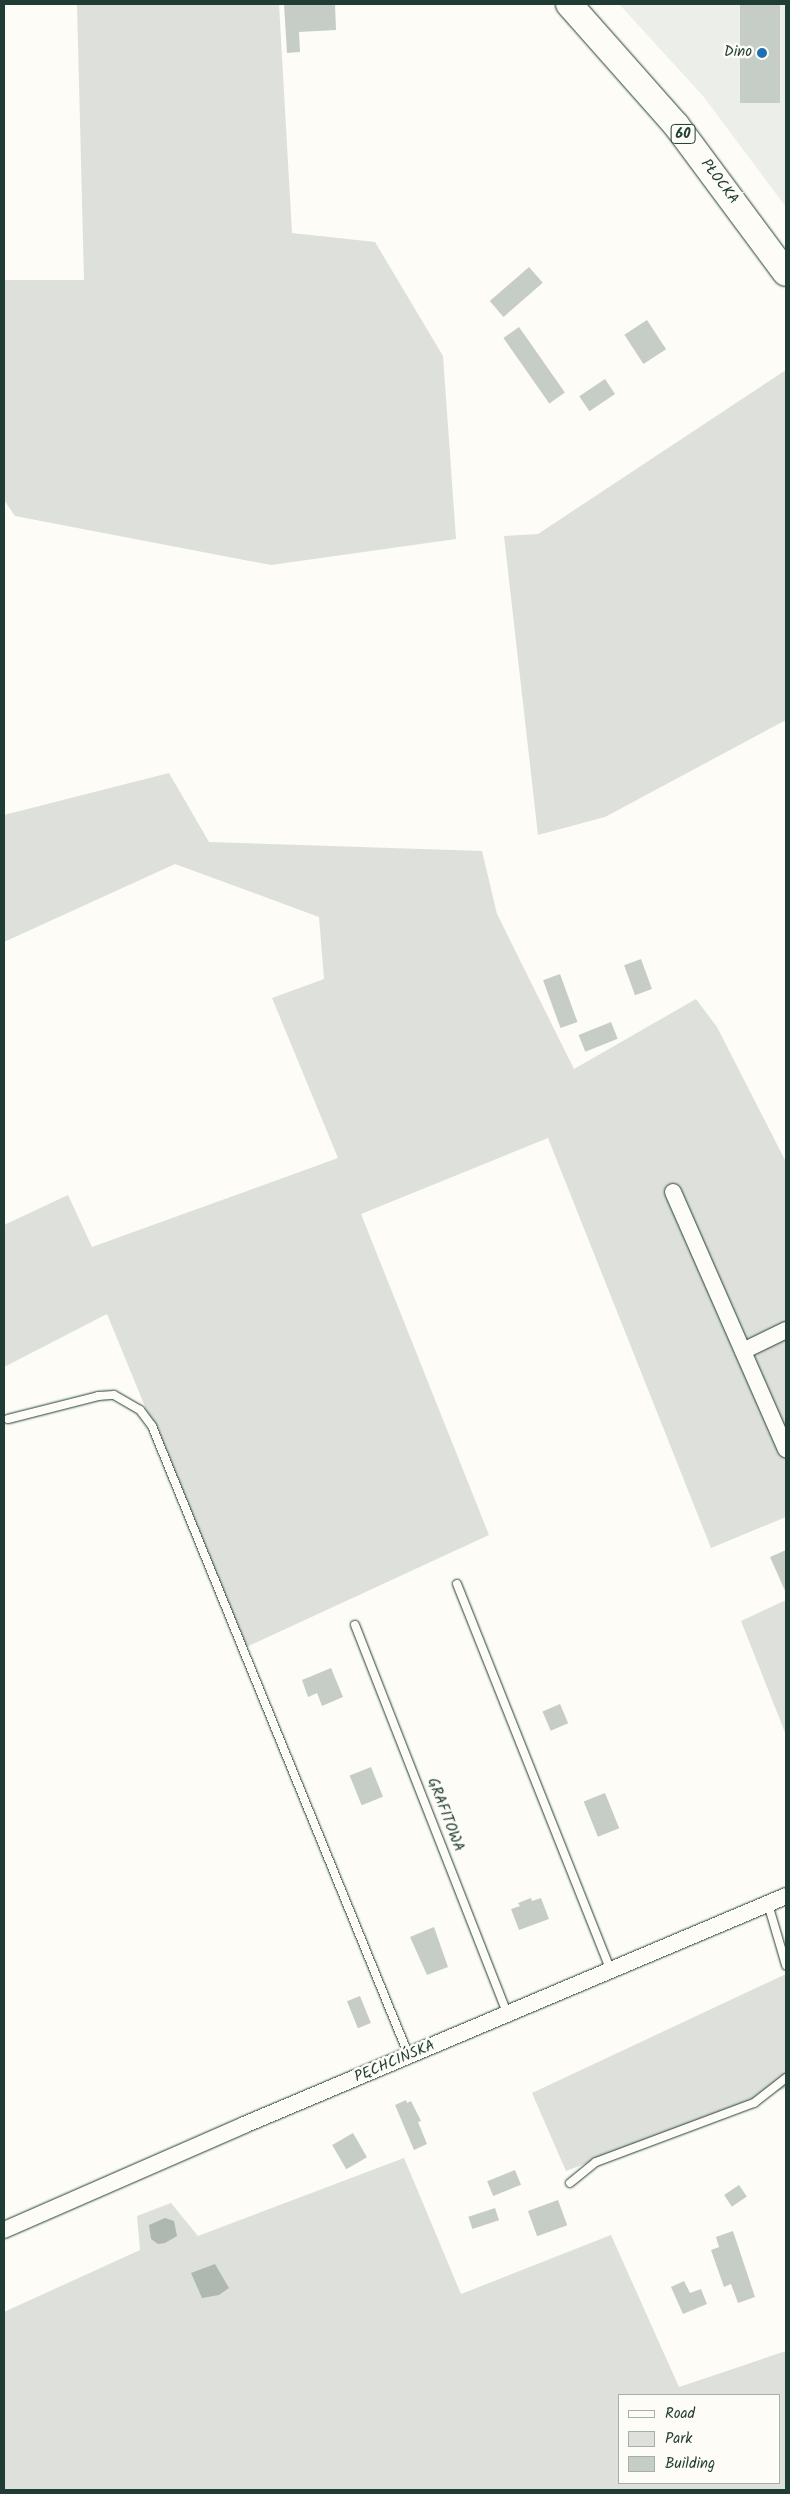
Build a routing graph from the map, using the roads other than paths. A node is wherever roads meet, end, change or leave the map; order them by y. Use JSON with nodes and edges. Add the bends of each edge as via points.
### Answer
{"nodes":[{"id":1,"x":569,"y":4,"type":"edge"},
{"id":2,"x":786,"y":273,"type":"edge"},
{"id":3,"x":673,"y":1192,"type":"dead end"},
{"id":4,"x":786,"y":1330,"type":"edge"},
{"id":5,"x":743,"y":1351,"type":"junction"},
{"id":6,"x":8,"y":1419,"type":"dead end"},
{"id":7,"x":786,"y":1449,"type":"edge"},
{"id":8,"x":458,"y":1584,"type":"dead end"},
{"id":9,"x":355,"y":1625,"type":"dead end"},
{"id":10,"x":786,"y":1896,"type":"edge"},
{"id":11,"x":768,"y":1904,"type":"junction"},
{"id":12,"x":786,"y":1966,"type":"edge"},
{"id":13,"x":611,"y":1971,"type":"junction"},
{"id":14,"x":508,"y":2015,"type":"junction"},
{"id":15,"x":409,"y":2056,"type":"junction"},
{"id":16,"x":786,"y":2078,"type":"edge"},
{"id":17,"x":570,"y":2183,"type":"dead end"},
{"id":18,"x":4,"y":2230,"type":"edge"}],
"edges":[{"from":1,"to":2,"type":"main road","name":"PŁOCKA","number":"60","via":[[676,125]]},
{"from":3,"to":5,"type":"street"},
{"from":4,"to":5,"type":"street"},
{"from":5,"to":7,"type":"street"},
{"from":6,"to":15,"type":"lane","via":[[98,1396],[114,1395],[140,1410],[152,1426]]},
{"from":8,"to":13,"type":"lane"},
{"from":9,"to":14,"type":"lane","name":"GRAFITOWA"},
{"from":10,"to":11,"type":"street","name":"PĘCHCIŃSKA"},
{"from":11,"to":12,"type":"lane"},
{"from":11,"to":13,"type":"street","name":"PĘCHCIŃSKA"},
{"from":13,"to":14,"type":"street","name":"PĘCHCIŃSKA"},
{"from":14,"to":15,"type":"street","name":"PĘCHCIŃSKA"},
{"from":15,"to":18,"type":"street","name":"PĘCHCIŃSKA"},
{"from":16,"to":17,"type":"lane","via":[[754,2104],[596,2162]]}]}
